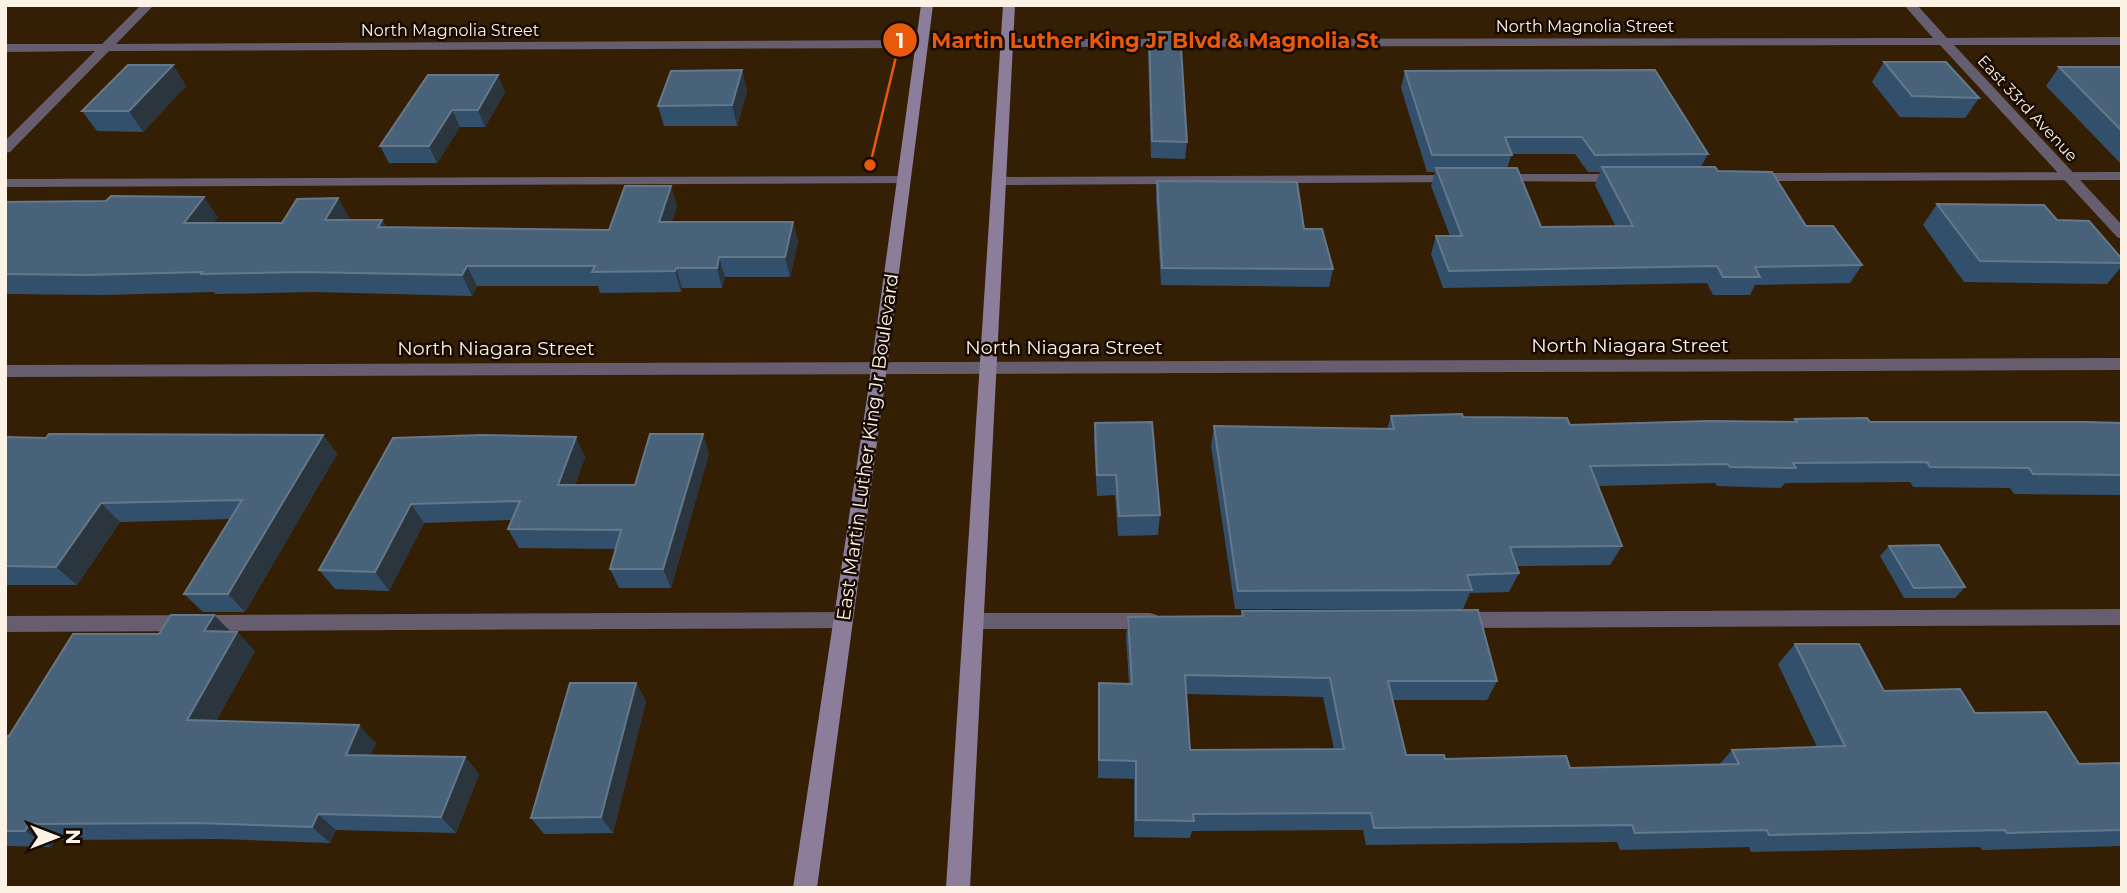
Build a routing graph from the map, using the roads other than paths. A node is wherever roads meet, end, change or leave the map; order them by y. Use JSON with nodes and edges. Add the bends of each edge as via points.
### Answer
{"nodes":[{"id":1,"x":148,"y":5,"type":"edge"},
{"id":2,"x":928,"y":5,"type":"edge"},
{"id":3,"x":1009,"y":5,"type":"edge"},
{"id":4,"x":1910,"y":5,"type":"edge"},
{"id":5,"x":1942,"y":41,"type":"junction"},
{"id":6,"x":2122,"y":41,"type":"edge"},
{"id":7,"x":1006,"y":43,"type":"junction"},
{"id":8,"x":922,"y":44,"type":"junction"},
{"id":9,"x":106,"y":47,"type":"junction"},
{"id":10,"x":5,"y":48,"type":"edge"},
{"id":11,"x":5,"y":149,"type":"edge"},
{"id":12,"x":2068,"y":176,"type":"junction"},
{"id":13,"x":2122,"y":176,"type":"edge"},
{"id":14,"x":1734,"y":177,"type":"edge"},
{"id":15,"x":1637,"y":178,"type":"edge"},
{"id":16,"x":904,"y":180,"type":"junction"},
{"id":17,"x":1000,"y":181,"type":"junction"},
{"id":18,"x":5,"y":183,"type":"edge"},
{"id":19,"x":2122,"y":234,"type":"edge"},
{"id":20,"x":2122,"y":364,"type":"edge"},
{"id":21,"x":879,"y":367,"type":"junction"},
{"id":22,"x":990,"y":368,"type":"junction"},
{"id":23,"x":5,"y":371,"type":"edge"},
{"id":24,"x":2122,"y":617,"type":"edge"},
{"id":25,"x":843,"y":620,"type":"junction"},
{"id":26,"x":1436,"y":620,"type":"edge"},
{"id":27,"x":975,"y":621,"type":"junction"},
{"id":28,"x":1170,"y":621,"type":"edge"},
{"id":29,"x":5,"y":624,"type":"edge"},
{"id":30,"x":805,"y":888,"type":"edge"},
{"id":31,"x":958,"y":888,"type":"edge"}],
"edges":[{"from":1,"to":9,"type":"street"},
{"from":2,"to":8,"type":"main road","name":"East Martin Luther King Jr Boulevard"},
{"from":3,"to":7,"type":"main road"},
{"from":4,"to":5,"type":"street","name":"East 33rd Avenue"},
{"from":5,"to":6,"type":"street","name":"North Magnolia Street"},
{"from":5,"to":7,"type":"street","name":"North Magnolia Street"},
{"from":5,"to":12,"type":"street","name":"East 33rd Avenue"},
{"from":7,"to":17,"type":"main road"},
{"from":8,"to":9,"type":"street","name":"North Magnolia Street"},
{"from":8,"to":16,"type":"main road","name":"East Martin Luther King Jr Boulevard"},
{"from":9,"to":10,"type":"street","name":"North Magnolia Street"},
{"from":9,"to":11,"type":"street"},
{"from":12,"to":13,"type":"street"},
{"from":12,"to":14,"type":"street"},
{"from":12,"to":19,"type":"street","name":"East 33rd Avenue"},
{"from":15,"to":17,"type":"street"},
{"from":16,"to":18,"type":"street"},
{"from":16,"to":21,"type":"main road","name":"East Martin Luther King Jr Boulevard"},
{"from":17,"to":22,"type":"main road"},
{"from":20,"to":22,"type":"street","name":"North Niagara Street"},
{"from":21,"to":22,"type":"street","name":"North Niagara Street"},
{"from":21,"to":23,"type":"street","name":"North Niagara Street"},
{"from":21,"to":25,"type":"main road","name":"East Martin Luther King Jr Boulevard"},
{"from":22,"to":27,"type":"main road"},
{"from":24,"to":26,"type":"street"},
{"from":25,"to":29,"type":"street"},
{"from":25,"to":30,"type":"main road","name":"East Martin Luther King Jr Boulevard"},
{"from":27,"to":28,"type":"street"},
{"from":27,"to":31,"type":"main road"}]}
